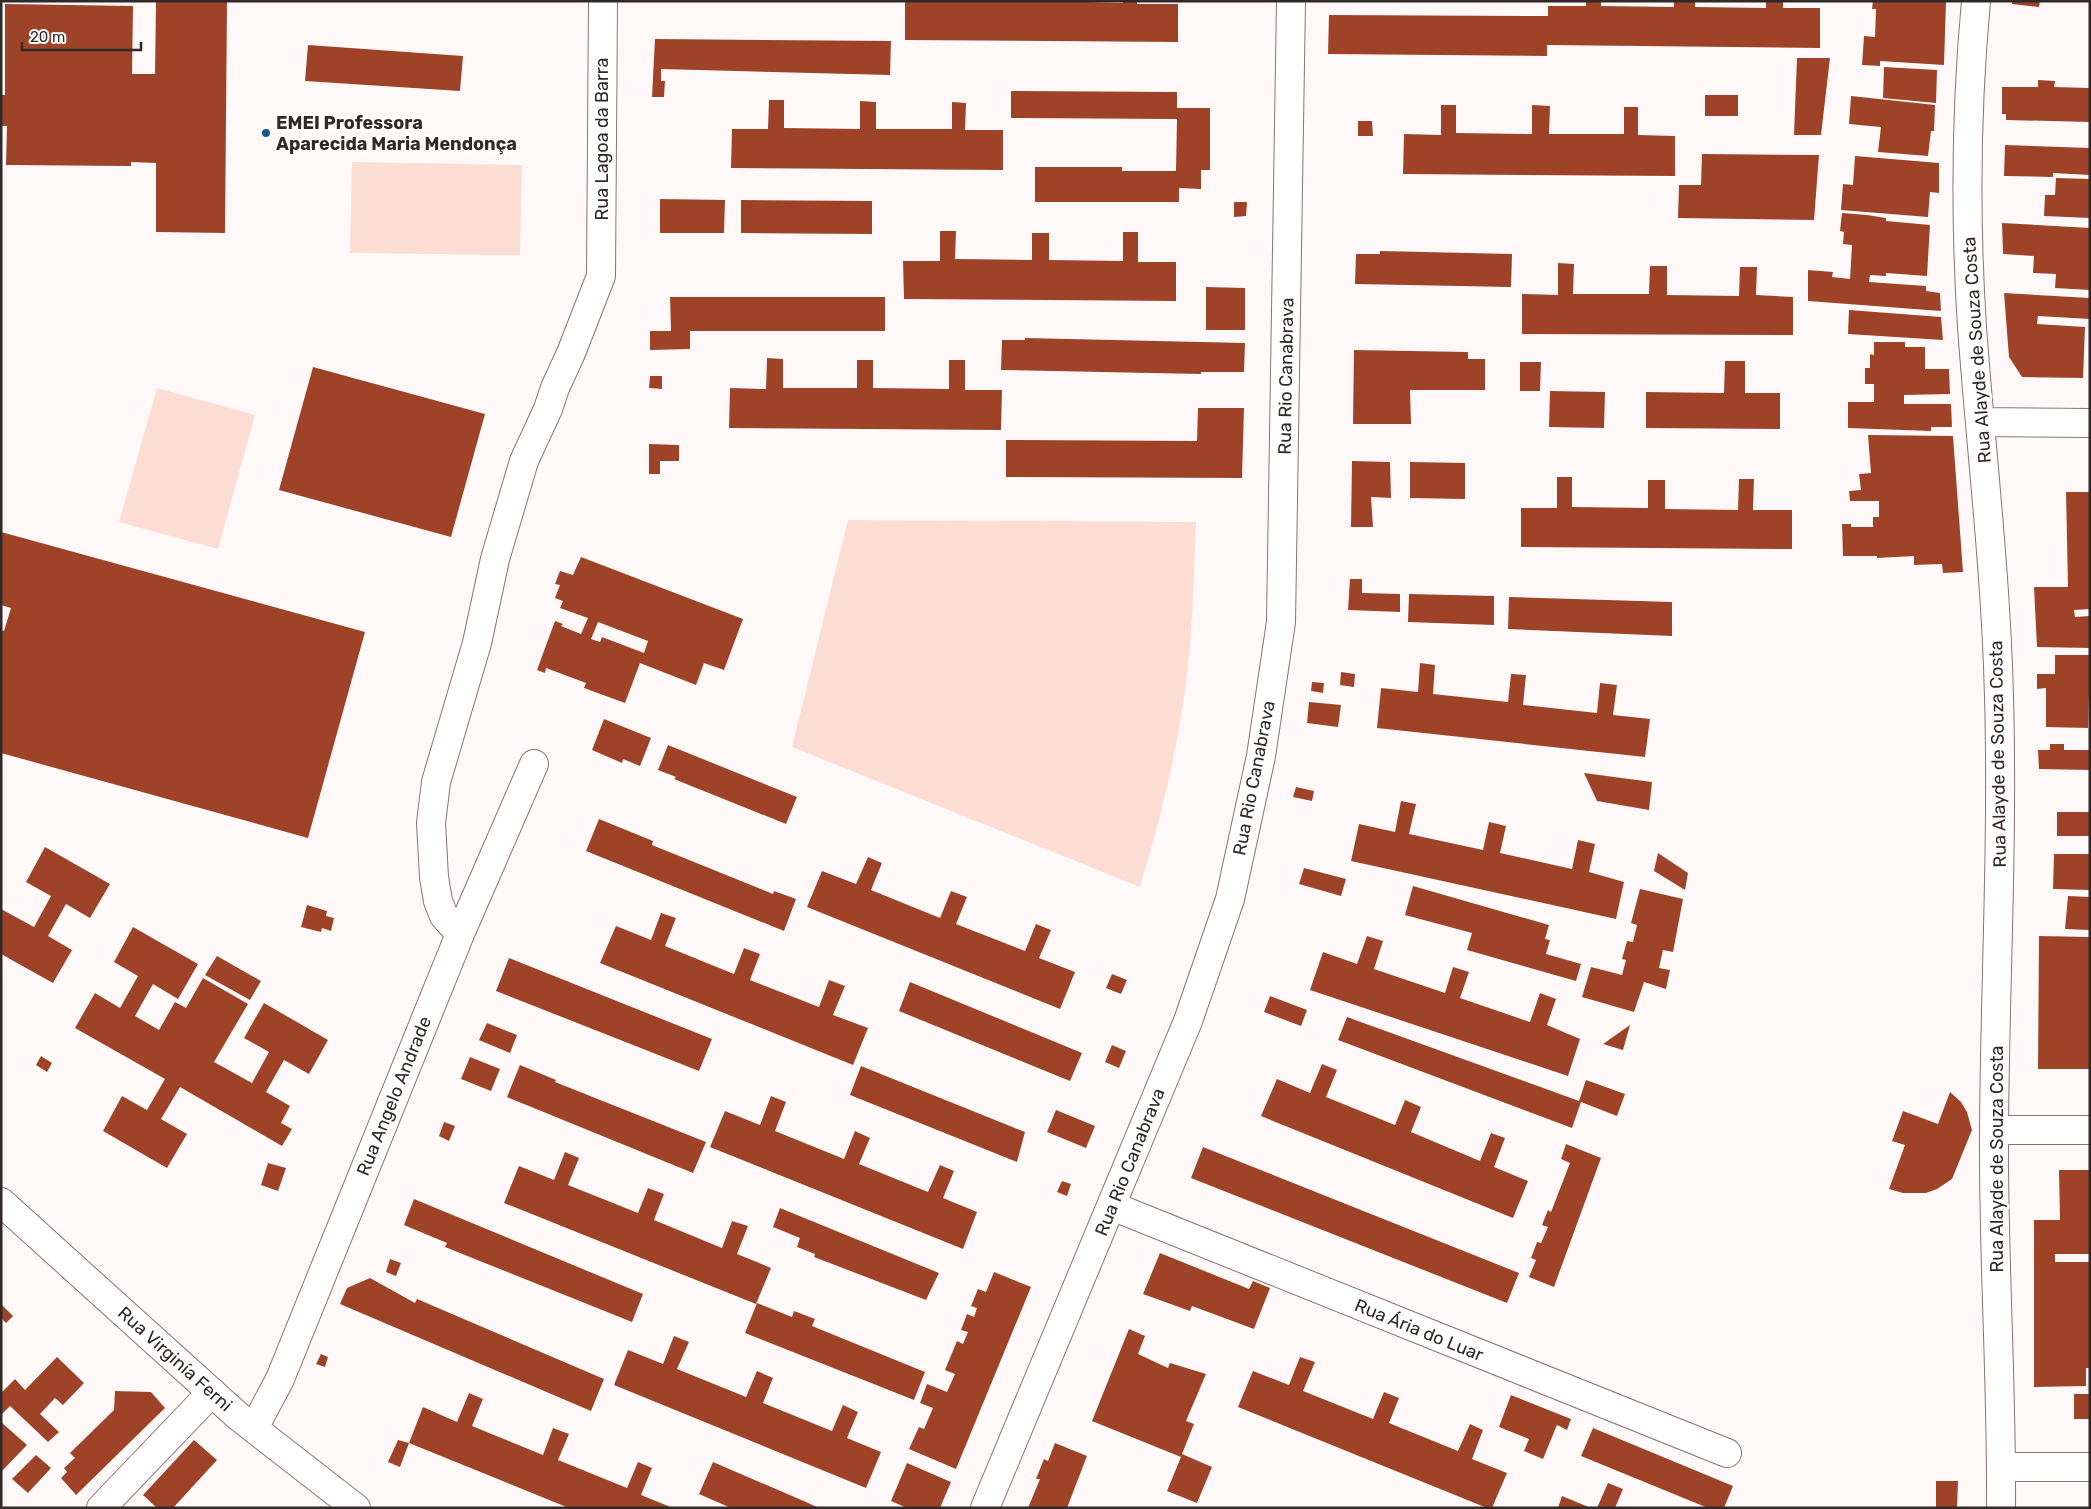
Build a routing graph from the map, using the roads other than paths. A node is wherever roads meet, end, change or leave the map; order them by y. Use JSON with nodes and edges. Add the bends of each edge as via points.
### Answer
{"nodes":[{"id":1,"x":603,"y":1,"type":"edge"},
{"id":2,"x":1291,"y":1,"type":"edge"},
{"id":3,"x":1976,"y":1,"type":"edge"},
{"id":4,"x":1980,"y":422,"type":"junction"},
{"id":5,"x":2090,"y":423,"type":"edge"},
{"id":6,"x":534,"y":764,"type":"dead end"},
{"id":7,"x":460,"y":934,"type":"junction"},
{"id":8,"x":1994,"y":1130,"type":"junction"},
{"id":9,"x":2090,"y":1130,"type":"edge"},
{"id":10,"x":1,"y":1202,"type":"edge"},
{"id":11,"x":1112,"y":1206,"type":"junction"},
{"id":12,"x":212,"y":1392,"type":"junction"},
{"id":13,"x":254,"y":1428,"type":"junction"},
{"id":14,"x":1727,"y":1453,"type":"dead end"},
{"id":15,"x":2002,"y":1467,"type":"junction"},
{"id":16,"x":2090,"y":1467,"type":"edge"},
{"id":17,"x":101,"y":1508,"type":"edge"},
{"id":18,"x":356,"y":1508,"type":"edge"},
{"id":19,"x":985,"y":1508,"type":"edge"},
{"id":20,"x":2001,"y":1508,"type":"edge"}],
"edges":[{"from":1,"to":7,"type":"street","name":"Rua Lagoa da Barra","via":[[601,276],[524,460],[477,643],[436,782],[431,852],[438,901],[444,916]]},
{"from":2,"to":11,"type":"street","name":"Rua Rio Canabrava","via":[[1281,622],[1264,737],[1230,899],[1188,1021]]},
{"from":3,"to":4,"type":"street","name":"Rua Alayde de Souza Costa","via":[[1968,189],[1972,323]]},
{"from":4,"to":5,"type":"street"},
{"from":4,"to":8,"type":"street","name":"Rua Alayde de Souza Costa","via":[[1999,696],[2001,873]]},
{"from":6,"to":7,"type":"street","name":"Rua Angelo Andrade"},
{"from":7,"to":13,"type":"street","name":"Rua Angelo Andrade","via":[[280,1379]]},
{"from":8,"to":9,"type":"street"},
{"from":8,"to":15,"type":"street","name":"Rua Alayde de Souza Costa"},
{"from":10,"to":12,"type":"street","name":"Rua Virginía Ferni"},
{"from":11,"to":14,"type":"street","name":"Rua Ária do Luar"},
{"from":11,"to":19,"type":"street","name":"Rua Rio Canabrava"},
{"from":12,"to":13,"type":"street","name":"Rua Virginía Ferni"},
{"from":12,"to":17,"type":"street"},
{"from":13,"to":18,"type":"street","name":"Rua Virginía Ferni"},
{"from":15,"to":16,"type":"street"},
{"from":15,"to":20,"type":"street","name":"Rua Alayde de Souza Costa"}]}
